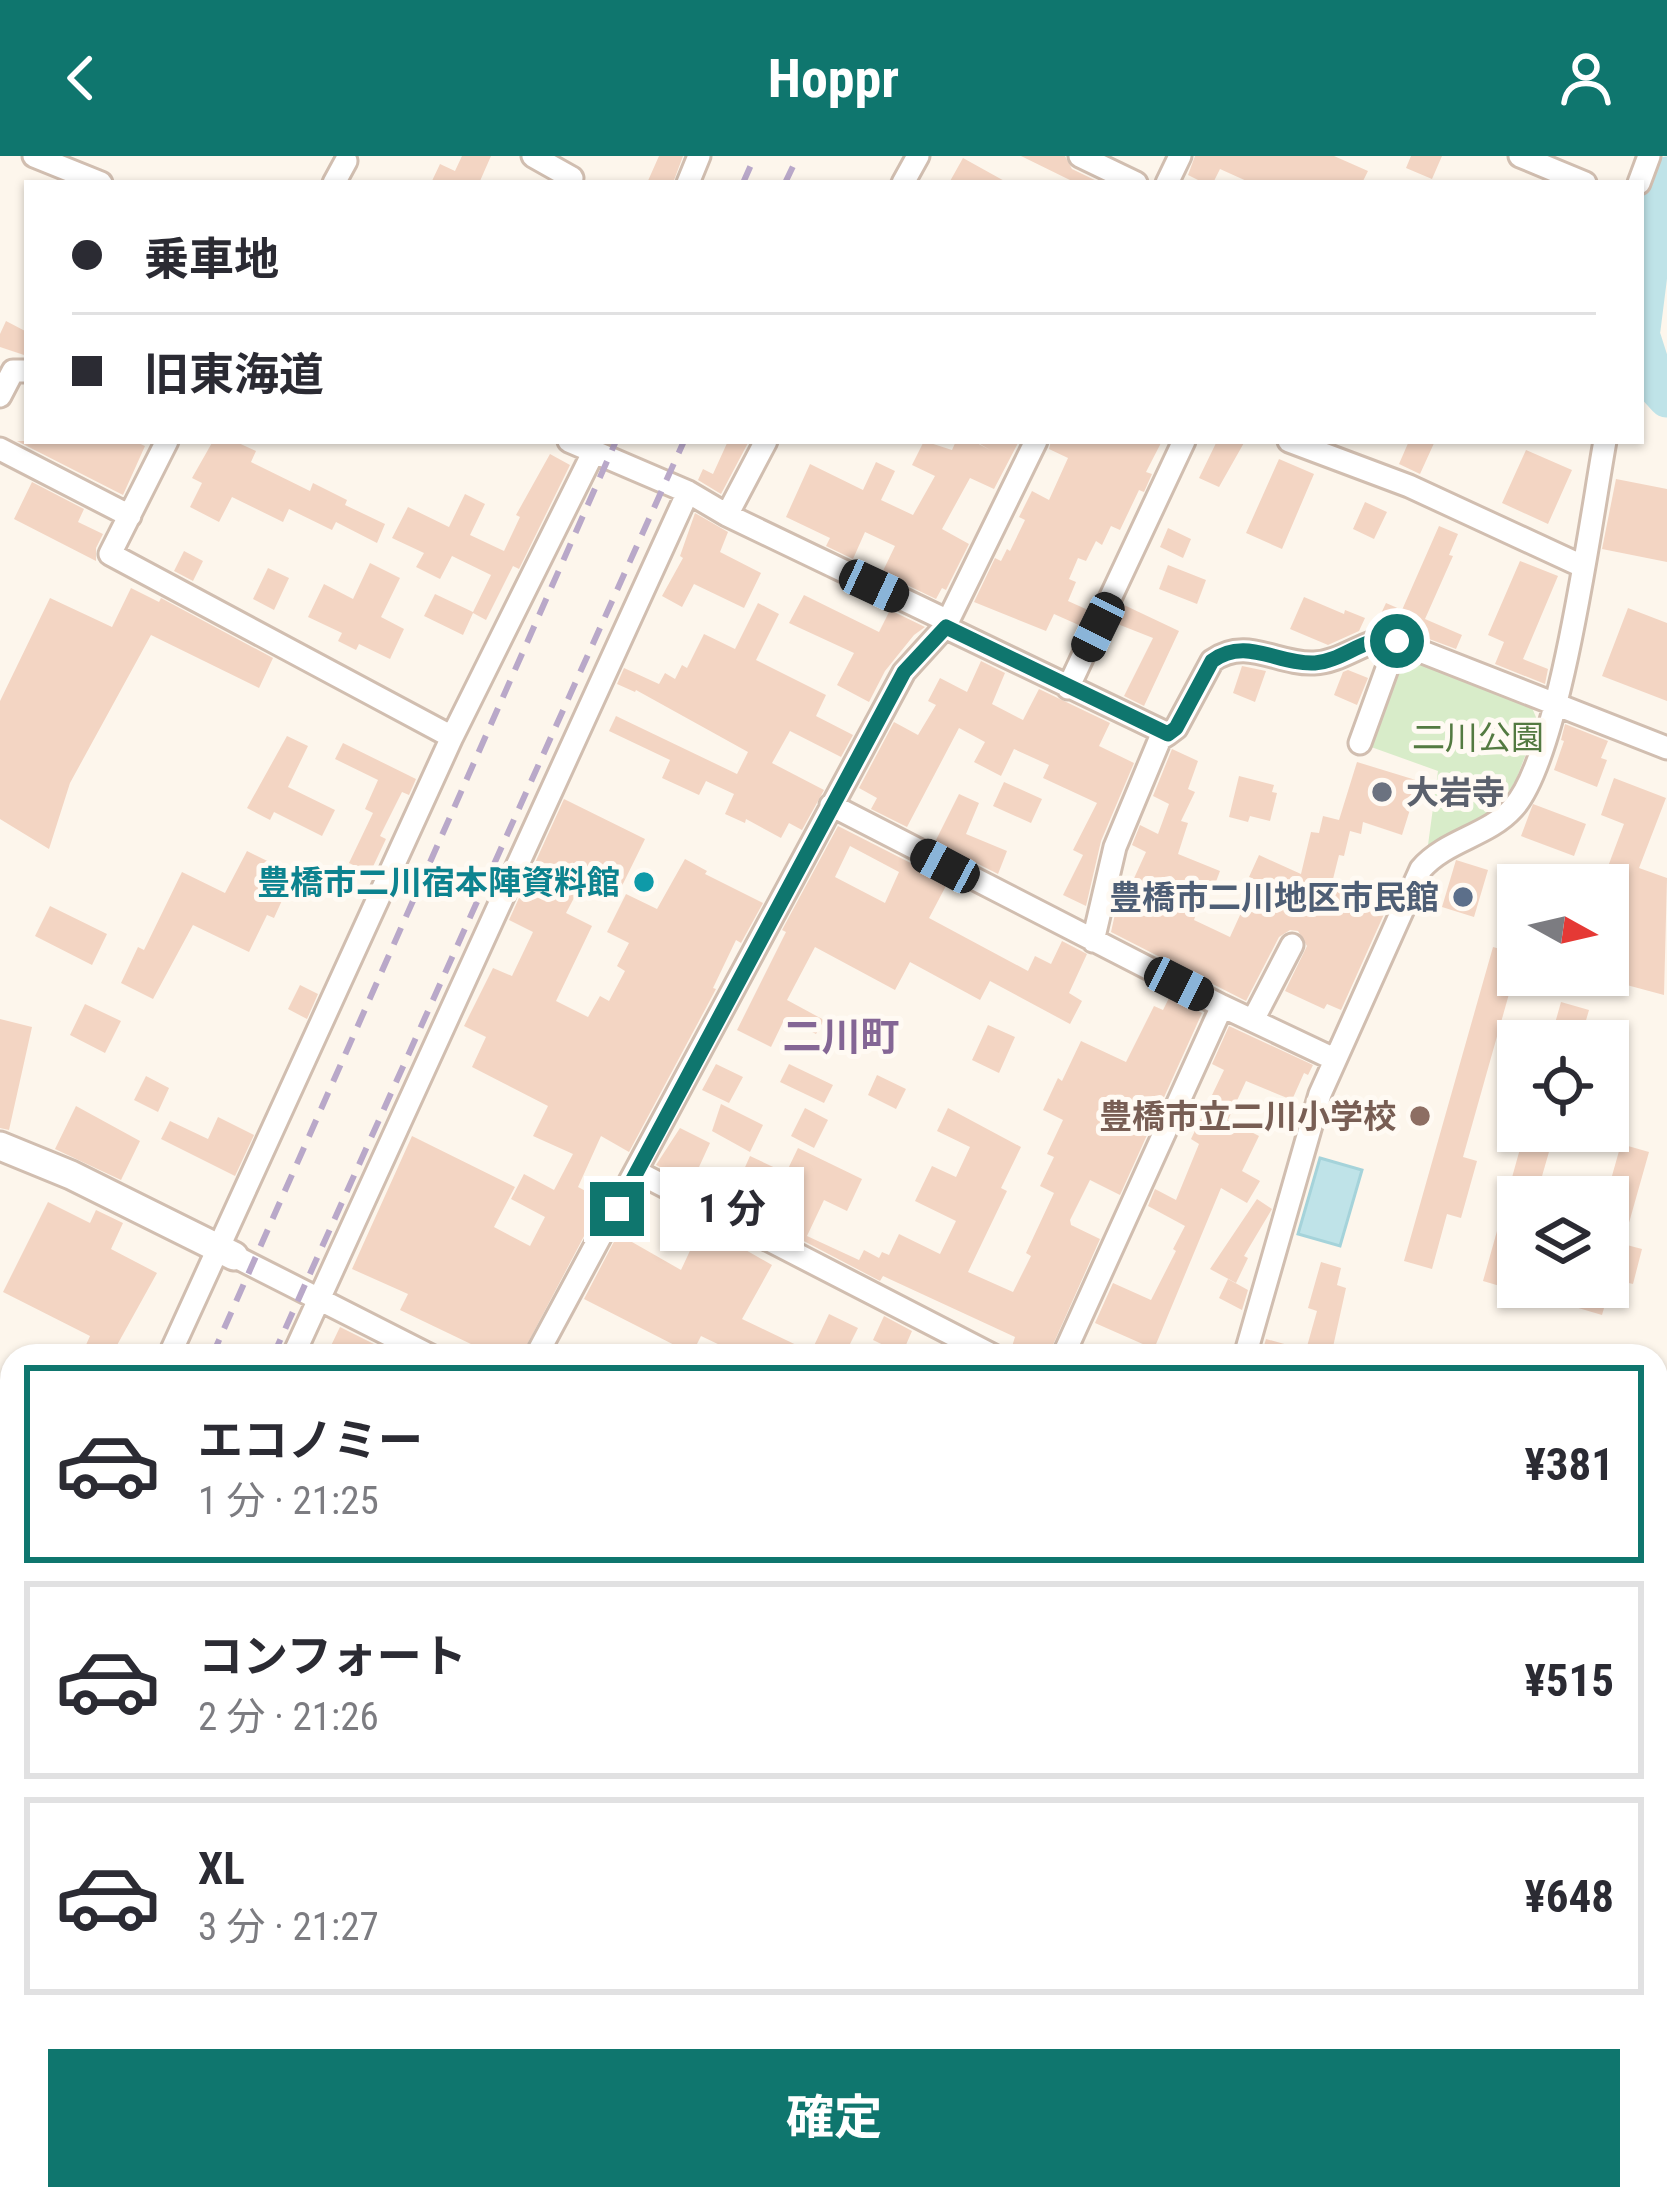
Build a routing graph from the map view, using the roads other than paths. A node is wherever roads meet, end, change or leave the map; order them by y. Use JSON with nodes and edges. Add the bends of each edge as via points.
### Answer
{"nodes":[{"id":1,"x":35,"y":156,"type":"edge"},
{"id":2,"x":533,"y":156,"type":"edge"},
{"id":3,"x":1080,"y":156,"type":"edge"},
{"id":4,"x":1520,"y":156,"type":"edge"},
{"id":5,"x":346,"y":160,"type":"dead end"},
{"id":6,"x":94,"y":180,"type":"edge"},
{"id":7,"x":336,"y":180,"type":"edge"},
{"id":8,"x":571,"y":180,"type":"edge"},
{"id":9,"x":1130,"y":180,"type":"edge"},
{"id":10,"x":1579,"y":180,"type":"edge"},
{"id":11,"x":24,"y":371,"type":"edge"},
{"id":12,"x":0,"y":397,"type":"edge"},
{"id":13,"x":166,"y":444,"type":"edge"},
{"id":14,"x":764,"y":444,"type":"edge"},
{"id":15,"x":1035,"y":444,"type":"edge"},
{"id":16,"x":1183,"y":444,"type":"edge"},
{"id":17,"x":1297,"y":444,"type":"edge"},
{"id":18,"x":1604,"y":444,"type":"edge"},
{"id":19,"x":579,"y":445,"type":"edge"},
{"id":20,"x":0,"y":449,"type":"edge"},
{"id":21,"x":688,"y":492,"type":"junction"},
{"id":22,"x":727,"y":515,"type":"junction"},
{"id":23,"x":130,"y":516,"type":"junction"},
{"id":24,"x":1582,"y":566,"type":"junction"},
{"id":25,"x":947,"y":624,"type":"junction"},
{"id":26,"x":1397,"y":641,"type":"junction"},
{"id":27,"x":1068,"y":688,"type":"junction"},
{"id":28,"x":1554,"y":705,"type":"junction"},
{"id":29,"x":1168,"y":734,"type":"junction"},
{"id":30,"x":452,"y":737,"type":"junction"},
{"id":31,"x":1360,"y":743,"type":"dead end"},
{"id":32,"x":1667,"y":748,"type":"edge"},
{"id":33,"x":831,"y":806,"type":"junction"},
{"id":34,"x":1094,"y":940,"type":"junction"},
{"id":35,"x":1292,"y":945,"type":"dead end"},
{"id":36,"x":1222,"y":1006,"type":"junction"},
{"id":37,"x":1253,"y":1020,"type":"junction"},
{"id":38,"x":1334,"y":1059,"type":"junction"},
{"id":39,"x":0,"y":1146,"type":"edge"},
{"id":40,"x":637,"y":1172,"type":"junction"},
{"id":41,"x":226,"y":1253,"type":"junction"},
{"id":42,"x":317,"y":1299,"type":"junction"},
{"id":43,"x":177,"y":1344,"type":"edge"},
{"id":44,"x":297,"y":1344,"type":"edge"},
{"id":45,"x":406,"y":1344,"type":"edge"},
{"id":46,"x":543,"y":1344,"type":"edge"},
{"id":47,"x":971,"y":1344,"type":"edge"},
{"id":48,"x":1068,"y":1344,"type":"edge"},
{"id":49,"x":1248,"y":1344,"type":"edge"}],
"edges":[{"from":1,"to":6,"type":"street"},
{"from":2,"to":8,"type":"street"},
{"from":3,"to":9,"type":"street"},
{"from":4,"to":10,"type":"street"},
{"from":5,"to":7,"type":"street"},
{"from":11,"to":12,"type":"street","via":[[13,371]]},
{"from":13,"to":23,"type":"street"},
{"from":14,"to":22,"type":"street"},
{"from":15,"to":25,"type":"street"},
{"from":16,"to":27,"type":"street"},
{"from":17,"to":24,"type":"street"},
{"from":18,"to":24,"type":"street"},
{"from":19,"to":21,"type":"street"},
{"from":19,"to":30,"type":"street"},
{"from":20,"to":23,"type":"street"},
{"from":21,"to":22,"type":"street"},
{"from":21,"to":42,"type":"street"},
{"from":22,"to":25,"type":"street"},
{"from":23,"to":30,"type":"street","via":[[110,554]]},
{"from":24,"to":28,"type":"street"},
{"from":25,"to":27,"type":"street"},
{"from":25,"to":33,"type":"street","via":[[904,672]]},
{"from":26,"to":28,"type":"street"},
{"from":26,"to":29,"type":"street","via":[[1372,641],[1312,664],[1248,650],[1222,654]]},
{"from":26,"to":31,"type":"street"},
{"from":27,"to":29,"type":"street"},
{"from":28,"to":32,"type":"street"},
{"from":28,"to":38,"type":"street","via":[[1514,807],[1421,868]]},
{"from":29,"to":34,"type":"street","via":[[1115,848]]},
{"from":30,"to":41,"type":"street"},
{"from":33,"to":34,"type":"street"},
{"from":33,"to":40,"type":"street"},
{"from":34,"to":36,"type":"street"},
{"from":35,"to":37,"type":"street"},
{"from":36,"to":37,"type":"street"},
{"from":36,"to":48,"type":"street"},
{"from":37,"to":38,"type":"street"},
{"from":38,"to":49,"type":"street"},
{"from":39,"to":41,"type":"street"},
{"from":40,"to":46,"type":"street"},
{"from":40,"to":47,"type":"street"},
{"from":41,"to":42,"type":"street"},
{"from":41,"to":43,"type":"street"},
{"from":42,"to":44,"type":"street"},
{"from":42,"to":45,"type":"street"}]}
